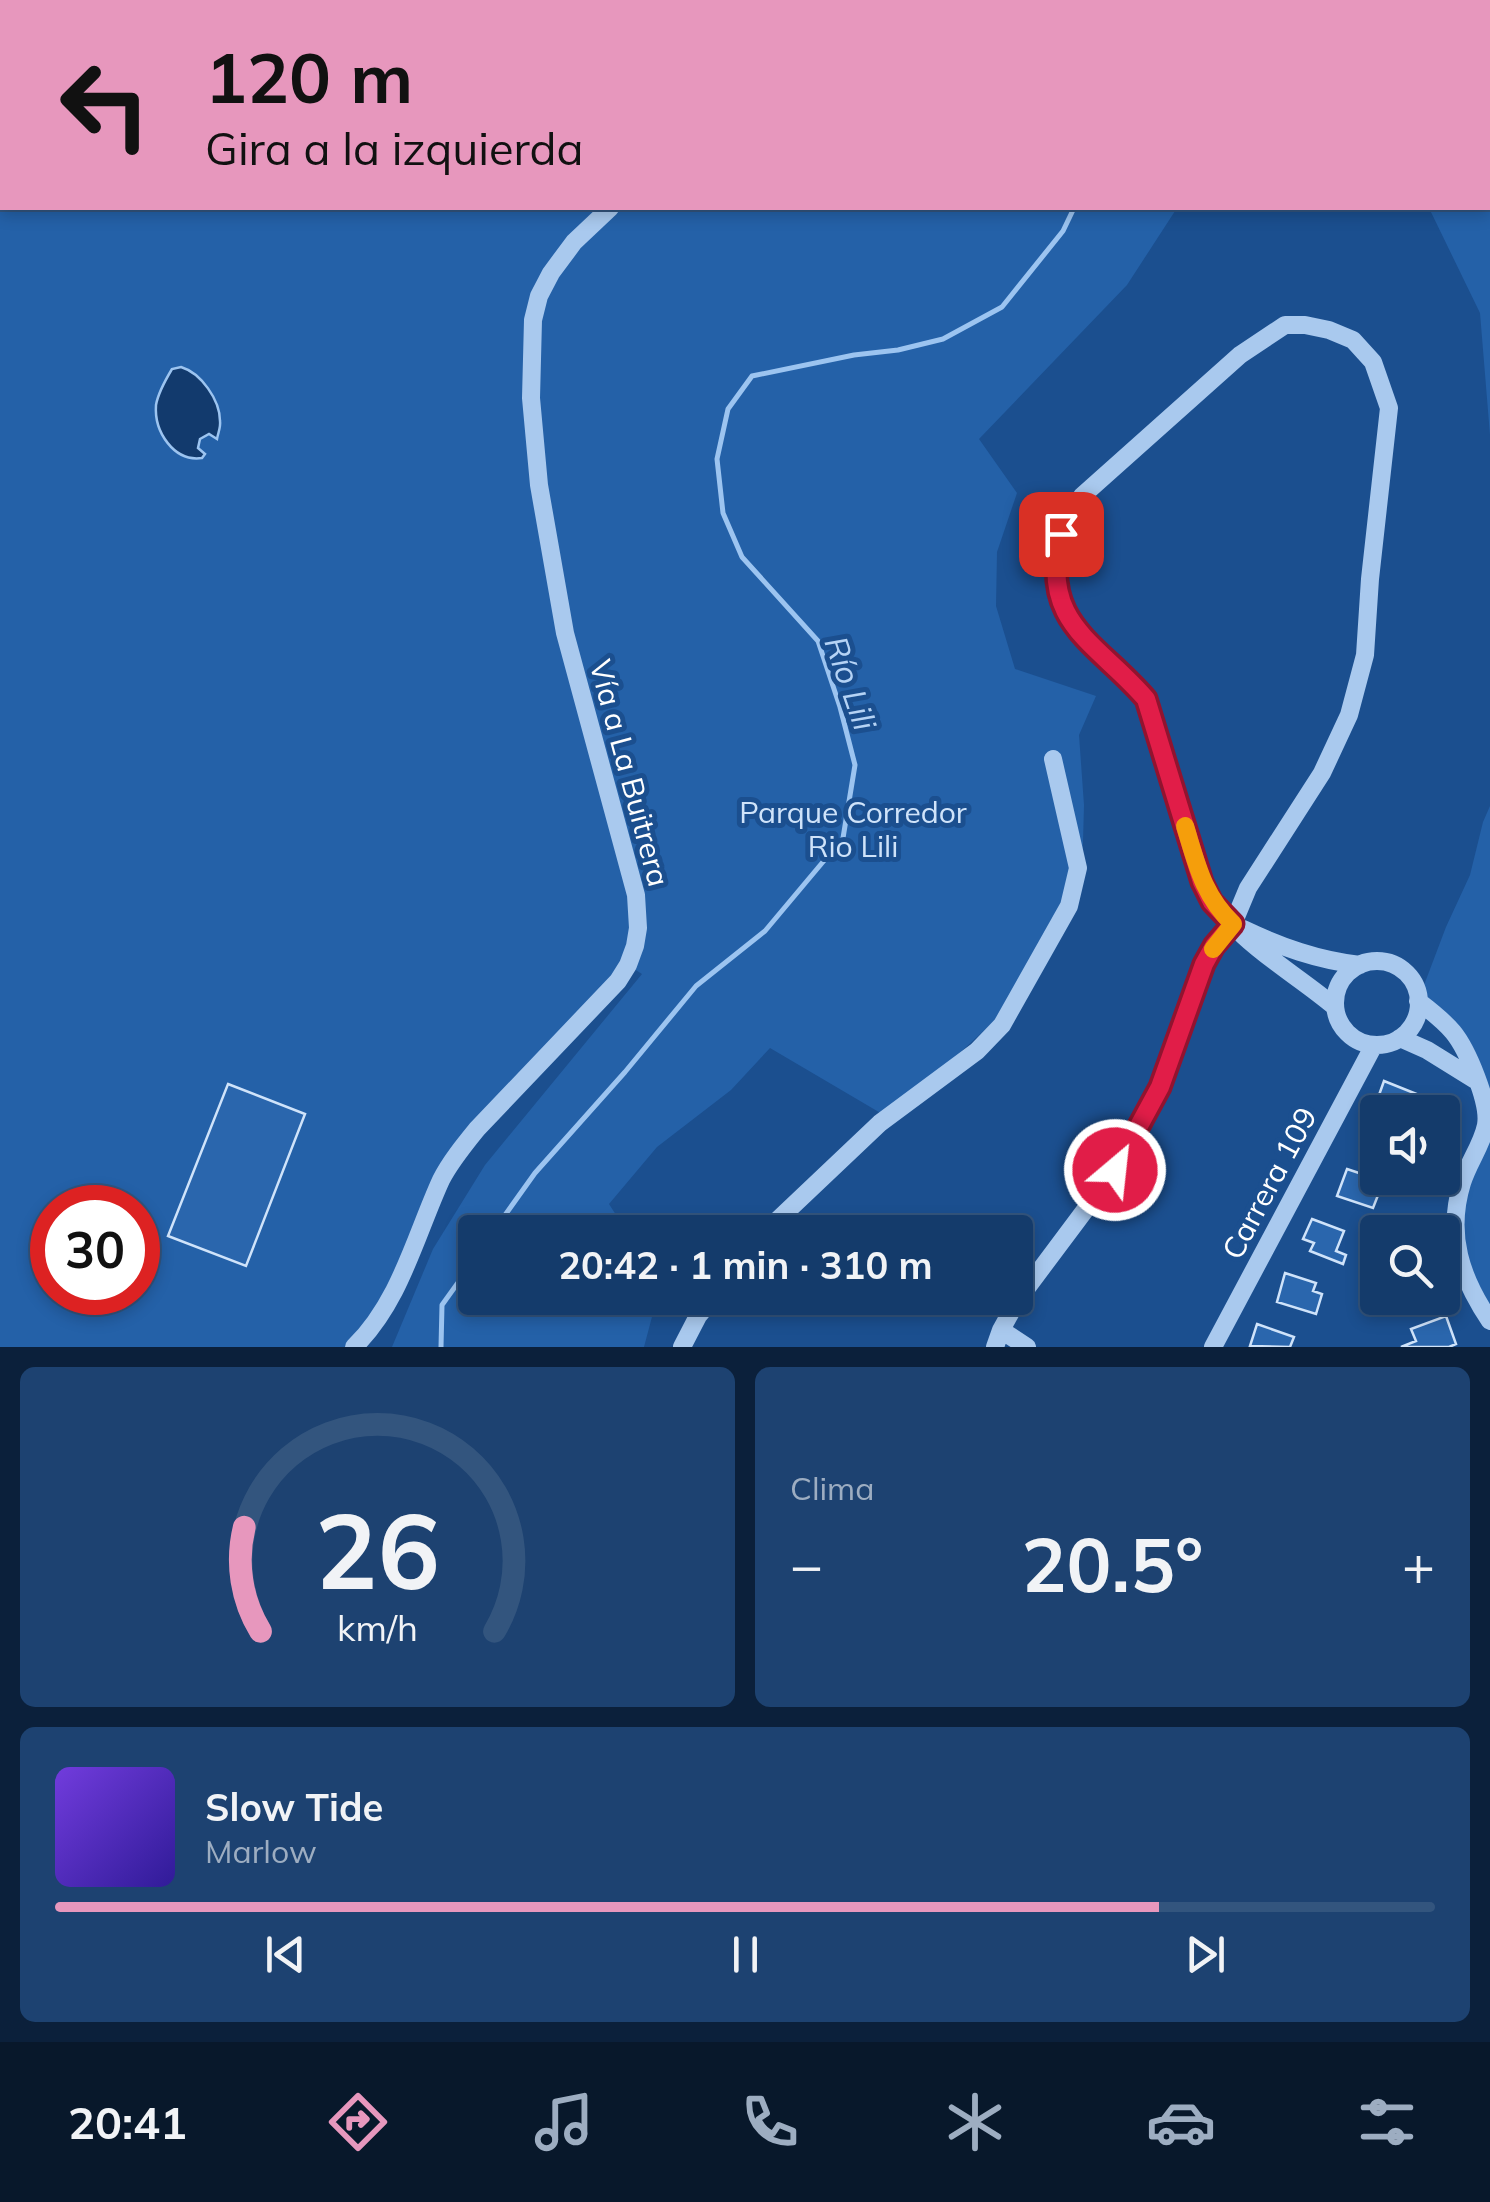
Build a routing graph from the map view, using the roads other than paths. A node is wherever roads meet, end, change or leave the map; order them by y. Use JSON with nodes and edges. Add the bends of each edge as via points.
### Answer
{"nodes":[{"id":1,"x":608,"y":210,"type":"edge"},
{"id":2,"x":1053,"y":759,"type":"dead end"},
{"id":3,"x":1233,"y":924,"type":"junction"},
{"id":4,"x":1360,"y":965,"type":"junction"},
{"id":5,"x":1418,"y":1001,"type":"junction"},
{"id":6,"x":1335,"y":1007,"type":"junction"},
{"id":7,"x":1400,"y":1038,"type":"junction"},
{"id":8,"x":1374,"y":1045,"type":"junction"},
{"id":9,"x":1477,"y":1081,"type":"junction"},
{"id":10,"x":783,"y":1215,"type":"edge"},
{"id":11,"x":699,"y":1315,"type":"edge"},
{"id":12,"x":1490,"y":1321,"type":"edge"},
{"id":13,"x":998,"y":1338,"type":"edge"},
{"id":14,"x":354,"y":1347,"type":"edge"},
{"id":15,"x":682,"y":1347,"type":"edge"},
{"id":16,"x":1027,"y":1347,"type":"edge"},
{"id":17,"x":1213,"y":1347,"type":"edge"}],
"edges":[{"from":1,"to":14,"type":"street","name":"Vía a La Buitrera","via":[[574,242],[540,296],[531,398],[565,633],[636,895],[635,946],[606,996],[459,1152],[395,1289]]},
{"from":2,"to":10,"type":"street","via":[[1078,868],[1069,906],[1002,1025],[964,1062],[880,1123]]},
{"from":3,"to":3,"type":"street","via":[[1248,888],[1322,773],[1350,714],[1366,655],[1389,408],[1373,362],[1353,340],[1305,325],[1284,325],[1240,355],[1082,496],[1056,555],[1056,591],[1069,617],[1146,699],[1202,882]]},
{"from":3,"to":4,"type":"street","via":[[1298,953]]},
{"from":3,"to":6,"type":"street"},
{"from":3,"to":13,"type":"street","via":[[1204,964],[1160,1087],[1115,1170],[1017,1301]]},
{"from":4,"to":5,"type":"street","via":[[1399,968]]},
{"from":4,"to":6,"type":"street","via":[[1341,982]]},
{"from":5,"to":7,"type":"street","via":[[1414,1022]]},
{"from":5,"to":9,"type":"street","via":[[1456,1035]]},
{"from":6,"to":8,"type":"street","via":[[1347,1034]]},
{"from":7,"to":8,"type":"street"},
{"from":7,"to":9,"type":"street"},
{"from":8,"to":17,"type":"street","name":"Carrera 109"},
{"from":9,"to":12,"type":"street","via":[[1486,1125],[1462,1183],[1457,1243],[1471,1293]]},
{"from":11,"to":15,"type":"street"},
{"from":13,"to":16,"type":"street"}]}
